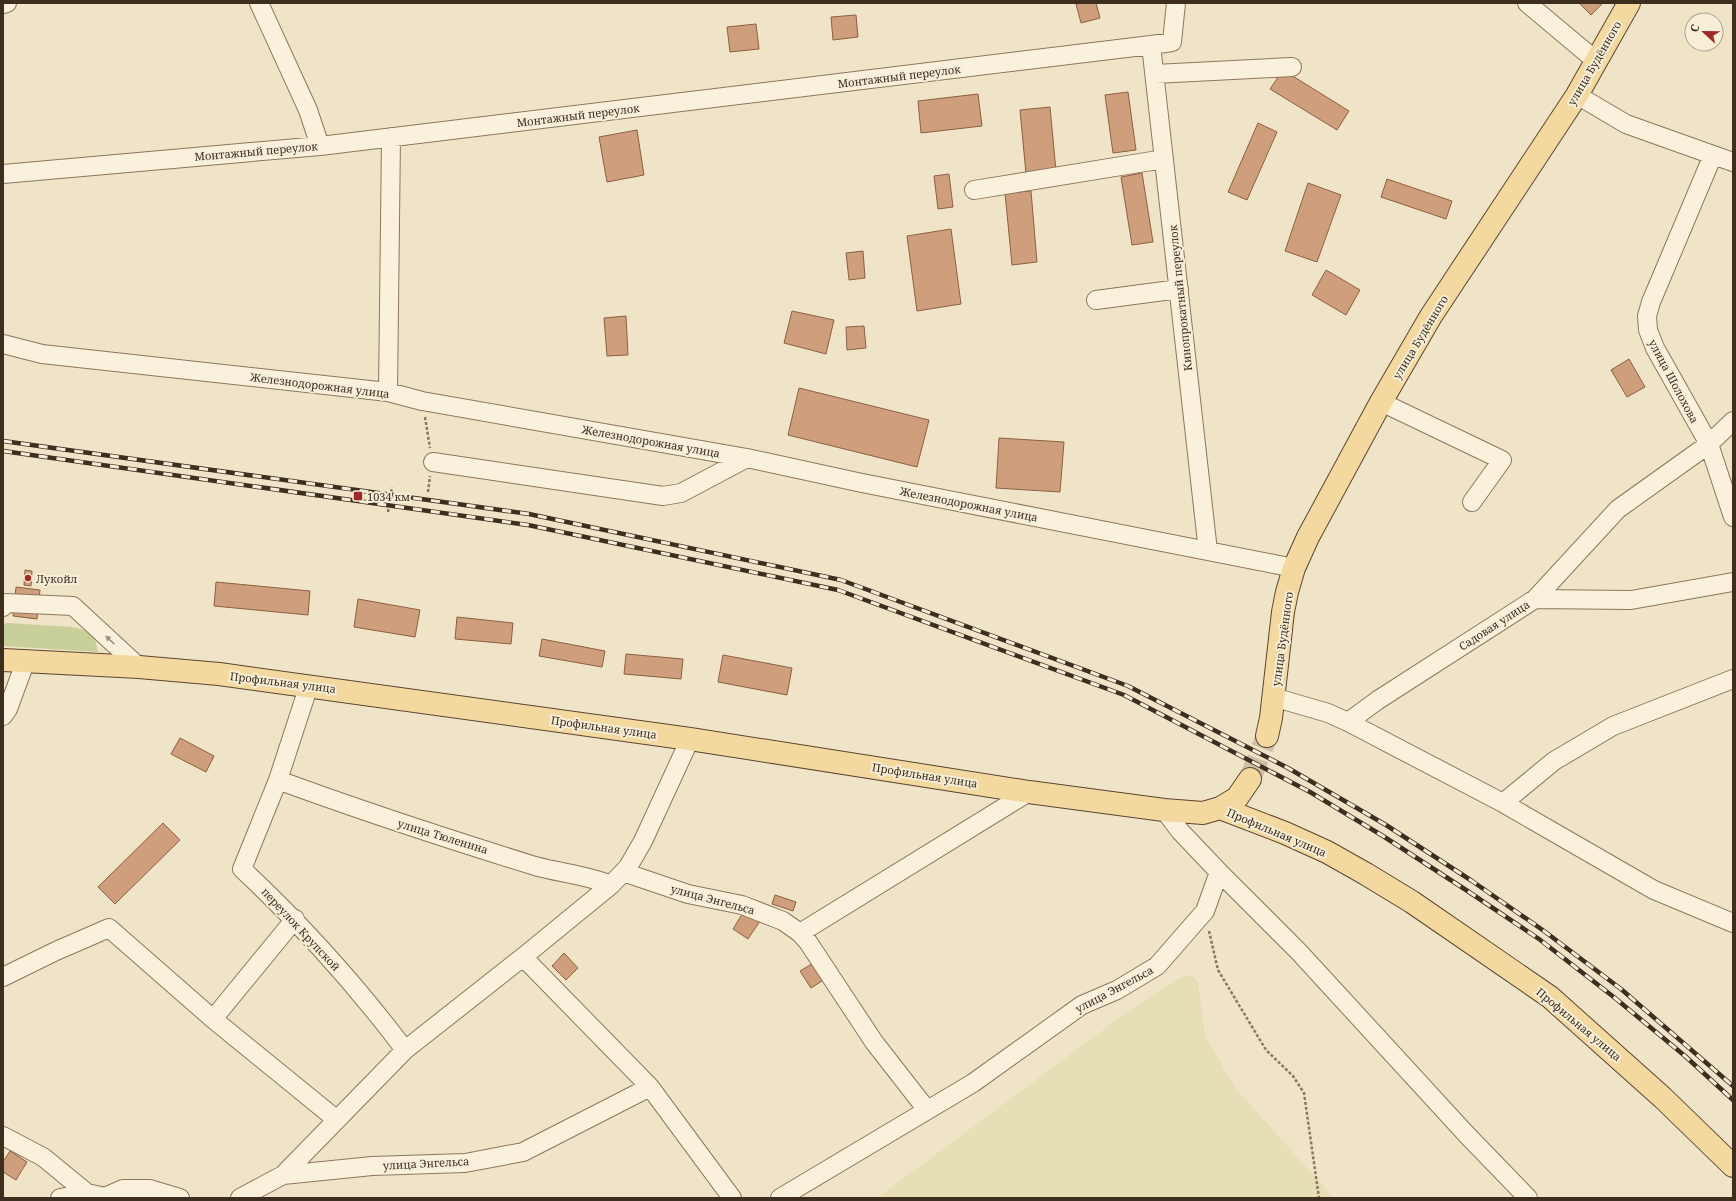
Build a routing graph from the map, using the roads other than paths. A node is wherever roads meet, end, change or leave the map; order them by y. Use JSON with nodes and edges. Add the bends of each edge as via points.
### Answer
{"nodes":[{"id":1,"x":7,"y":3,"type":"edge"},
{"id":2,"x":259,"y":3,"type":"edge"},
{"id":3,"x":1176,"y":3,"type":"edge"},
{"id":4,"x":1528,"y":3,"type":"edge"},
{"id":5,"x":1629,"y":3,"type":"edge"},
{"id":6,"x":3,"y":4,"type":"edge"},
{"id":7,"x":1151,"y":45,"type":"junction"},
{"id":8,"x":1595,"y":60,"type":"junction"},
{"id":9,"x":1292,"y":67,"type":"dead end"},
{"id":10,"x":1155,"y":74,"type":"junction"},
{"id":11,"x":1577,"y":95,"type":"junction"},
{"id":12,"x":391,"y":138,"type":"junction"},
{"id":13,"x":320,"y":146,"type":"junction"},
{"id":14,"x":1713,"y":155,"type":"junction"},
{"id":15,"x":1164,"y":159,"type":"junction"},
{"id":16,"x":1733,"y":162,"type":"edge"},
{"id":17,"x":3,"y":174,"type":"edge"},
{"id":18,"x":974,"y":190,"type":"dead end"},
{"id":19,"x":1179,"y":289,"type":"junction"},
{"id":20,"x":1096,"y":300,"type":"dead end"},
{"id":21,"x":3,"y":344,"type":"edge"},
{"id":22,"x":388,"y":392,"type":"junction"},
{"id":23,"x":1381,"y":402,"type":"junction"},
{"id":24,"x":1733,"y":421,"type":"edge"},
{"id":25,"x":1709,"y":444,"type":"junction"},
{"id":26,"x":747,"y":458,"type":"junction"},
{"id":27,"x":432,"y":462,"type":"road end"},
{"id":28,"x":1472,"y":502,"type":"dead end"},
{"id":29,"x":1733,"y":517,"type":"edge"},
{"id":30,"x":1208,"y":551,"type":"junction"},
{"id":31,"x":1294,"y":568,"type":"junction"},
{"id":32,"x":1733,"y":582,"type":"edge"},
{"id":33,"x":1535,"y":599,"type":"junction"},
{"id":34,"x":3,"y":606,"type":"edge"},
{"id":35,"x":3,"y":660,"type":"edge"},
{"id":36,"x":26,"y":660,"type":"junction"},
{"id":37,"x":139,"y":667,"type":"junction"},
{"id":38,"x":1733,"y":679,"type":"edge"},
{"id":39,"x":309,"y":686,"type":"junction"},
{"id":40,"x":1273,"y":697,"type":"junction"},
{"id":41,"x":3,"y":716,"type":"edge"},
{"id":42,"x":1348,"y":722,"type":"junction"},
{"id":43,"x":1267,"y":736,"type":"tunnel mouth"},
{"id":44,"x":690,"y":739,"type":"junction"},
{"id":45,"x":1250,"y":779,"type":"tunnel mouth"},
{"id":46,"x":278,"y":780,"type":"junction"},
{"id":47,"x":1029,"y":792,"type":"junction"},
{"id":48,"x":1503,"y":803,"type":"junction"},
{"id":49,"x":1220,"y":808,"type":"junction"},
{"id":50,"x":1164,"y":810,"type":"junction"},
{"id":51,"x":1219,"y":872,"type":"junction"},
{"id":52,"x":617,"y":878,"type":"junction"},
{"id":53,"x":295,"y":919,"type":"junction"},
{"id":54,"x":1733,"y":923,"type":"edge"},
{"id":55,"x":800,"y":933,"type":"junction"},
{"id":56,"x":523,"y":957,"type":"junction"},
{"id":57,"x":3,"y":977,"type":"edge"},
{"id":58,"x":213,"y":1019,"type":"junction"},
{"id":59,"x":405,"y":1050,"type":"junction"},
{"id":60,"x":650,"y":1087,"type":"junction"},
{"id":61,"x":927,"y":1110,"type":"junction"},
{"id":62,"x":337,"y":1120,"type":"junction"},
{"id":63,"x":3,"y":1136,"type":"edge"},
{"id":64,"x":1733,"y":1166,"type":"edge"},
{"id":65,"x":283,"y":1176,"type":"junction"},
{"id":66,"x":87,"y":1193,"type":"junction"},
{"id":67,"x":60,"y":1198,"type":"edge"},
{"id":68,"x":180,"y":1198,"type":"edge"},
{"id":69,"x":240,"y":1198,"type":"edge"},
{"id":70,"x":732,"y":1198,"type":"edge"},
{"id":71,"x":780,"y":1198,"type":"edge"},
{"id":72,"x":1528,"y":1198,"type":"edge"}],
"edges":[{"from":1,"to":6,"type":"street"},
{"from":2,"to":13,"type":"street","via":[[308,110]]},
{"from":3,"to":7,"type":"street","name":"Монтажный переулок","via":[[1172,42]]},
{"from":4,"to":8,"type":"street"},
{"from":5,"to":8,"type":"main road","name":"улица Будённого"},
{"from":7,"to":10,"type":"street","name":"Кинопрокатный переулок"},
{"from":7,"to":12,"type":"street","name":"Монтажный переулок"},
{"from":8,"to":11,"type":"main road","name":"улица Будённого"},
{"from":9,"to":10,"type":"street"},
{"from":10,"to":15,"type":"street","name":"Кинопрокатный переулок"},
{"from":11,"to":14,"type":"street","via":[[1626,124]]},
{"from":11,"to":23,"type":"main road","name":"улица Будённого","via":[[1431,316]]},
{"from":12,"to":13,"type":"street","name":"Монтажный переулок"},
{"from":12,"to":22,"type":"street"},
{"from":13,"to":17,"type":"street","name":"Монтажный переулок"},
{"from":14,"to":16,"type":"street"},
{"from":14,"to":25,"type":"street","name":"улица Шолохова","via":[[1647,316],[1648,330],[1655,348]]},
{"from":15,"to":18,"type":"street"},
{"from":15,"to":19,"type":"street","name":"Кинопрокатный переулок"},
{"from":19,"to":20,"type":"street"},
{"from":19,"to":30,"type":"street","name":"Кинопрокатный переулок"},
{"from":21,"to":22,"type":"street","name":"Железнодорожная улица","via":[[42,354]]},
{"from":22,"to":26,"type":"street","name":"Железнодорожная улица","via":[[422,401]]},
{"from":23,"to":28,"type":"street","via":[[1502,460]]},
{"from":23,"to":31,"type":"main road","name":"улица Будённого"},
{"from":24,"to":25,"type":"street"},
{"from":25,"to":29,"type":"street","name":"улица Шолохова"},
{"from":25,"to":33,"type":"street","via":[[1618,509]]},
{"from":26,"to":27,"type":"street","via":[[681,493],[662,496]]},
{"from":26,"to":30,"type":"street","name":"Железнодорожная улица"},
{"from":30,"to":31,"type":"street","name":"Железнодорожная улица"},
{"from":31,"to":40,"type":"main road","name":"улица Будённого","via":[[1283,612]]},
{"from":32,"to":33,"type":"street","name":"Садовая улица","via":[[1631,600]]},
{"from":33,"to":42,"type":"street","name":"Садовая улица"},
{"from":37,"to":34,"type":"street","one_way":true,"via":[[73,606],[6,603]]},
{"from":35,"to":36,"type":"main road","name":"Профильная улица"},
{"from":36,"to":37,"type":"main road","name":"Профильная улица"},
{"from":36,"to":41,"type":"street"},
{"from":37,"to":39,"type":"main road","name":"Профильная улица"},
{"from":38,"to":48,"type":"street","via":[[1613,726],[1554,761]]},
{"from":39,"to":44,"type":"main road","name":"Профильная улица"},
{"from":39,"to":46,"type":"street","name":"переулок Крупской"},
{"from":40,"to":42,"type":"street","via":[[1322,711]]},
{"from":40,"to":43,"type":"main road","name":"улица Будённого","via":[[1272,718]]},
{"from":42,"to":48,"type":"street"},
{"from":44,"to":47,"type":"main road","name":"Профильная улица"},
{"from":44,"to":52,"type":"street","via":[[643,840],[628,867]]},
{"from":45,"to":49,"type":"main road","via":[[1238,798]]},
{"from":46,"to":52,"type":"street","name":"улица Тюленина","via":[[357,809],[536,866],[596,879]]},
{"from":46,"to":53,"type":"street","name":"переулок Крупской","via":[[242,868]]},
{"from":47,"to":50,"type":"main road","name":"Профильная улица"},
{"from":47,"to":55,"type":"street"},
{"from":48,"to":54,"type":"street","via":[[1654,890]]},
{"from":49,"to":50,"type":"main road","name":"Профильная улица","via":[[1203,813]]},
{"from":49,"to":64,"type":"main road","name":"Профильная улица","via":[[1292,836],[1366,874],[1412,902],[1538,988],[1604,1044]]},
{"from":50,"to":51,"type":"street"},
{"from":51,"to":61,"type":"street","name":"улица Энгельса","via":[[1205,911],[1157,966],[1117,990],[1082,1005],[973,1083]]},
{"from":51,"to":72,"type":"street","via":[[1299,952]]},
{"from":52,"to":55,"type":"street","name":"улица Энгельса","via":[[742,905],[783,921]]},
{"from":52,"to":56,"type":"street"},
{"from":53,"to":58,"type":"street"},
{"from":53,"to":59,"type":"street","name":"переулок Крупской","via":[[383,1019]]},
{"from":55,"to":61,"type":"street","name":"улица Энгельса","via":[[874,1042]]},
{"from":56,"to":59,"type":"street"},
{"from":56,"to":60,"type":"street"},
{"from":57,"to":58,"type":"street","via":[[109,928]]},
{"from":58,"to":62,"type":"street"},
{"from":59,"to":62,"type":"street"},
{"from":60,"to":65,"type":"street","name":"улица Энгельса","via":[[523,1152],[465,1162],[372,1166]]},
{"from":60,"to":70,"type":"street"},
{"from":61,"to":71,"type":"street","name":"улица Энгельса"},
{"from":62,"to":65,"type":"street"},
{"from":63,"to":66,"type":"street","via":[[43,1157]]},
{"from":65,"to":69,"type":"street","name":"улица Энгельса"},
{"from":66,"to":67,"type":"street"},
{"from":66,"to":68,"type":"street","via":[[105,1196],[122,1189],[150,1189]]}]}
